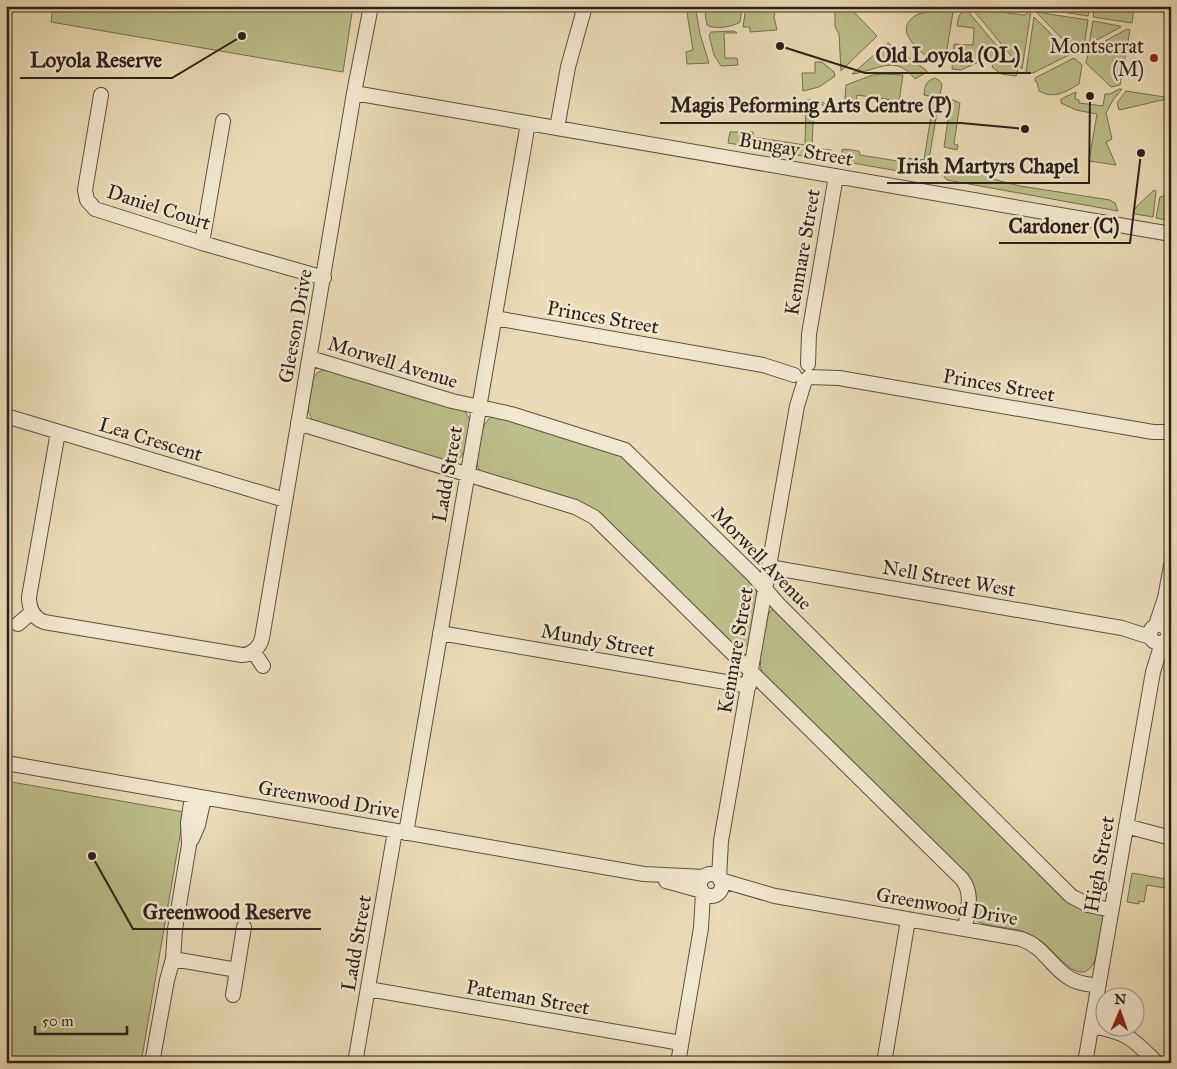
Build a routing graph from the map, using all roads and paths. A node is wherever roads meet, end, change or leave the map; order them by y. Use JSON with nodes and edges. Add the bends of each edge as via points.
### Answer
{"nodes":[{"id":1,"x":371,"y":6,"type":"edge"},
{"id":2,"x":585,"y":6,"type":"edge"},
{"id":3,"x":354,"y":93,"type":"junction"},
{"id":4,"x":101,"y":95,"type":"dead end"},
{"id":5,"x":223,"y":121,"type":"dead end"},
{"id":6,"x":528,"y":123,"type":"junction"},
{"id":7,"x":557,"y":128,"type":"junction"},
{"id":8,"x":836,"y":176,"type":"junction"},
{"id":9,"x":1171,"y":234,"type":"edge"},
{"id":10,"x":202,"y":243,"type":"junction"},
{"id":11,"x":324,"y":278,"type":"junction"},
{"id":12,"x":495,"y":318,"type":"junction"},
{"id":13,"x":310,"y":358,"type":"junction"},
{"id":14,"x":802,"y":371,"type":"junction"},
{"id":15,"x":479,"y":407,"type":"junction"},
{"id":16,"x":6,"y":416,"type":"edge"},
{"id":17,"x":298,"y":423,"type":"junction"},
{"id":18,"x":58,"y":432,"type":"junction"},
{"id":19,"x":1153,"y":432,"type":"junction"},
{"id":20,"x":1171,"y":432,"type":"edge"},
{"id":21,"x":1171,"y":437,"type":"edge"},
{"id":22,"x":468,"y":475,"type":"junction"},
{"id":23,"x":285,"y":500,"type":"junction"},
{"id":24,"x":1171,"y":566,"type":"edge"},
{"id":25,"x":769,"y":568,"type":"junction"},
{"id":26,"x":765,"y":590,"type":"junction"},
{"id":27,"x":32,"y":612,"type":"junction"},
{"id":28,"x":18,"y":624,"type":"dead end"},
{"id":29,"x":440,"y":633,"type":"junction"},
{"id":30,"x":1161,"y":634,"type":"edge"},
{"id":31,"x":253,"y":651,"type":"junction"},
{"id":32,"x":263,"y":666,"type":"dead end"},
{"id":33,"x":751,"y":671,"type":"junction"},
{"id":34,"x":749,"y":686,"type":"junction"},
{"id":35,"x":6,"y":764,"type":"edge"},
{"id":36,"x":198,"y":797,"type":"junction"},
{"id":37,"x":1125,"y":830,"type":"junction"},
{"id":38,"x":400,"y":832,"type":"junction"},
{"id":39,"x":1171,"y":838,"type":"edge"},
{"id":40,"x":711,"y":885,"type":"junction"},
{"id":41,"x":1111,"y":910,"type":"junction"},
{"id":42,"x":908,"y":920,"type":"junction"},
{"id":43,"x":244,"y":927,"type":"dead end"},
{"id":44,"x":965,"y":929,"type":"junction"},
{"id":45,"x":173,"y":959,"type":"junction"},
{"id":46,"x":237,"y":970,"type":"junction"},
{"id":47,"x":1098,"y":986,"type":"joint"},
{"id":48,"x":368,"y":989,"type":"junction"},
{"id":49,"x":232,"y":994,"type":"dead end"},
{"id":50,"x":1094,"y":1013,"type":"edge"},
{"id":51,"x":1092,"y":1026,"type":"junction"},
{"id":52,"x":681,"y":1043,"type":"junction"},
{"id":53,"x":152,"y":1063,"type":"edge"},
{"id":54,"x":355,"y":1063,"type":"edge"},
{"id":55,"x":678,"y":1063,"type":"edge"},
{"id":56,"x":884,"y":1063,"type":"edge"},
{"id":57,"x":1085,"y":1063,"type":"edge"},
{"id":58,"x":1157,"y":1063,"type":"edge"}],
"edges":[{"from":1,"to":3,"type":"street","name":"Gleeson Drive"},
{"from":2,"to":7,"type":"street","via":[[568,66]]},
{"from":3,"to":6,"type":"street","name":"Bungay Street"},
{"from":3,"to":11,"type":"street","name":"Gleeson Drive"},
{"from":4,"to":10,"type":"street","name":"Daniel Court","via":[[86,190],[89,203],[103,213]]},
{"from":5,"to":10,"type":"street"},
{"from":6,"to":7,"type":"street","name":"Bungay Street"},
{"from":6,"to":12,"type":"street","name":"Ladd Street"},
{"from":7,"to":8,"type":"street","name":"Bungay Street"},
{"from":8,"to":9,"type":"street","name":"Bungay Street"},
{"from":8,"to":14,"type":"street","name":"Kenmare Street"},
{"from":10,"to":11,"type":"street","name":"Daniel Court"},
{"from":11,"to":13,"type":"street","name":"Gleeson Drive"},
{"from":12,"to":14,"type":"street","name":"Princes Street"},
{"from":12,"to":15,"type":"street","name":"Ladd Street"},
{"from":13,"to":15,"type":"street","name":"Morwell Avenue"},
{"from":13,"to":17,"type":"street","name":"Gleeson Drive"},
{"from":14,"to":19,"type":"street","name":"Princes Street"},
{"from":14,"to":25,"type":"street","name":"Kenmare Street"},
{"from":15,"to":22,"type":"street","name":"Ladd Street"},
{"from":15,"to":26,"type":"street","name":"Morwell Avenue","via":[[625,450]]},
{"from":16,"to":18,"type":"street","name":"Lea Crescent"},
{"from":17,"to":22,"type":"street"},
{"from":17,"to":23,"type":"street","name":"Gleeson Drive"},
{"from":18,"to":23,"type":"street","name":"Lea Crescent"},
{"from":18,"to":27,"type":"street","via":[[29,597]]},
{"from":19,"to":20,"type":"street","name":"Princes Street"},
{"from":19,"to":21,"type":"street","name":"Princes Street"},
{"from":22,"to":29,"type":"street","name":"Ladd Street"},
{"from":22,"to":33,"type":"street","via":[[575,507],[594,516]]},
{"from":23,"to":31,"type":"street","name":"Gleeson Drive","via":[[262,638]]},
{"from":24,"to":30,"type":"street","name":"High Street"},
{"from":25,"to":26,"type":"street","name":"Kenmare Street"},
{"from":25,"to":30,"type":"street","name":"Nell Street West"},
{"from":26,"to":33,"type":"street","name":"Kenmare Street"},
{"from":26,"to":41,"type":"street","name":"Morwell Avenue","via":[[1071,896],[1083,904]]},
{"from":27,"to":28,"type":"street"},
{"from":27,"to":31,"type":"street","via":[[44,622],[242,655]]},
{"from":29,"to":34,"type":"street","name":"Mundy Street"},
{"from":29,"to":38,"type":"street","name":"Ladd Street"},
{"from":30,"to":37,"type":"street","name":"High Street"},
{"from":31,"to":32,"type":"street"},
{"from":33,"to":34,"type":"street","name":"Kenmare Street"},
{"from":33,"to":44,"type":"street","via":[[962,879],[969,894]]},
{"from":34,"to":40,"type":"street","name":"Kenmare Street"},
{"from":35,"to":36,"type":"street","name":"Greenwood Drive"},
{"from":36,"to":38,"type":"street","name":"Greenwood Drive"},
{"from":36,"to":45,"type":"street","via":[[198,825],[189,845]]},
{"from":37,"to":39,"type":"street"},
{"from":37,"to":41,"type":"street","name":"High Street"},
{"from":38,"to":40,"type":"street","name":"Greenwood Drive"},
{"from":38,"to":48,"type":"street","name":"Ladd Street"},
{"from":40,"to":42,"type":"street","name":"Greenwood Drive"},
{"from":40,"to":52,"type":"street","name":"Kenmare Street"},
{"from":41,"to":47,"type":"street","name":"High Street"},
{"from":42,"to":44,"type":"street","name":"Greenwood Drive"},
{"from":42,"to":56,"type":"street"},
{"from":43,"to":46,"type":"street"},
{"from":44,"to":47,"type":"street","name":"Greenwood Drive","via":[[1027,941],[1040,949],[1070,979]]},
{"from":45,"to":46,"type":"street"},
{"from":45,"to":53,"type":"street"},
{"from":46,"to":49,"type":"street"},
{"from":48,"to":52,"type":"street","name":"Pateman Street"},
{"from":48,"to":54,"type":"street","name":"Ladd Street"},
{"from":50,"to":51,"type":"street","name":"High Street"},
{"from":51,"to":57,"type":"street","name":"High Street"},
{"from":51,"to":58,"type":"street","via":[[1125,1035]]},
{"from":52,"to":55,"type":"street","name":"Kenmare Street"}]}
